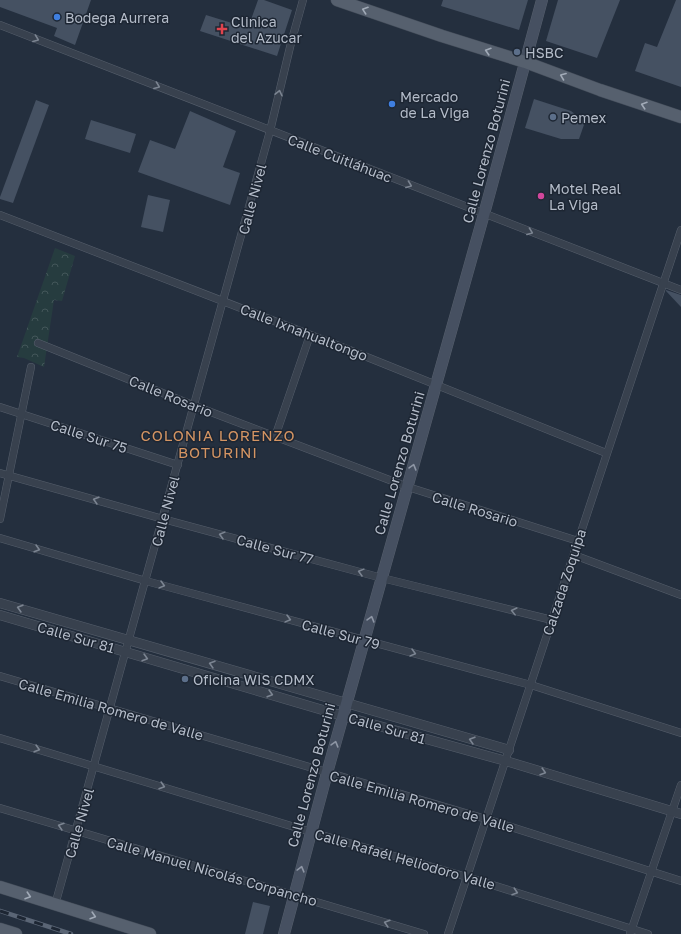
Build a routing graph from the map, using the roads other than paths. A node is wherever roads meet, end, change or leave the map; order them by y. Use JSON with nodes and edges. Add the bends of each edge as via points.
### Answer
{"nodes":[{"id":1,"x":303,"y":0,"type":"edge"},
{"id":2,"x":336,"y":0,"type":"edge"},
{"id":3,"x":542,"y":0,"type":"edge"},
{"id":4,"x":0,"y":25,"type":"edge"},
{"id":5,"x":525,"y":62,"type":"junction"},
{"id":6,"x":681,"y":117,"type":"edge"},
{"id":7,"x":270,"y":131,"type":"junction"},
{"id":8,"x":484,"y":214,"type":"junction"},
{"id":9,"x":0,"y":215,"type":"edge"},
{"id":10,"x":681,"y":230,"type":"edge"},
{"id":11,"x":663,"y":283,"type":"junction"},
{"id":12,"x":681,"y":290,"type":"edge"},
{"id":13,"x":223,"y":301,"type":"junction"},
{"id":14,"x":310,"y":335,"type":"junction"},
{"id":15,"x":38,"y":343,"type":"dead end"},
{"id":16,"x":31,"y":366,"type":"dead end"},
{"id":17,"x":437,"y":385,"type":"junction"},
{"id":18,"x":195,"y":406,"type":"junction"},
{"id":19,"x":0,"y":407,"type":"edge"},
{"id":20,"x":21,"y":414,"type":"junction"},
{"id":21,"x":274,"y":437,"type":"junction"},
{"id":22,"x":606,"y":453,"type":"junction"},
{"id":23,"x":178,"y":465,"type":"junction"},
{"id":24,"x":0,"y":473,"type":"edge"},
{"id":25,"x":9,"y":475,"type":"junction"},
{"id":26,"x":408,"y":487,"type":"junction"},
{"id":27,"x":0,"y":519,"type":"edge"},
{"id":28,"x":163,"y":519,"type":"junction"},
{"id":29,"x":0,"y":538,"type":"edge"},
{"id":30,"x":578,"y":541,"type":"junction"},
{"id":31,"x":574,"y":554,"type":"junction"},
{"id":32,"x":382,"y":578,"type":"junction"},
{"id":33,"x":146,"y":581,"type":"junction"},
{"id":34,"x":681,"y":595,"type":"edge"},
{"id":35,"x":0,"y":602,"type":"edge"},
{"id":36,"x":0,"y":615,"type":"edge"},
{"id":37,"x":552,"y":620,"type":"junction"},
{"id":38,"x":130,"y":640,"type":"junction"},
{"id":39,"x":365,"y":640,"type":"junction"},
{"id":40,"x":126,"y":652,"type":"junction"},
{"id":41,"x":0,"y":676,"type":"edge"},
{"id":42,"x":531,"y":685,"type":"junction"},
{"id":43,"x":347,"y":704,"type":"junction"},
{"id":44,"x":111,"y":709,"type":"junction"},
{"id":45,"x":343,"y":716,"type":"junction"},
{"id":46,"x":681,"y":733,"type":"edge"},
{"id":47,"x":0,"y":738,"type":"edge"},
{"id":48,"x":509,"y":750,"type":"junction"},
{"id":49,"x":506,"y":761,"type":"junction"},
{"id":50,"x":95,"y":766,"type":"junction"},
{"id":51,"x":327,"y":773,"type":"junction"},
{"id":52,"x":681,"y":785,"type":"edge"},
{"id":53,"x":0,"y":808,"type":"edge"},
{"id":54,"x":677,"y":813,"type":"edge"},
{"id":55,"x":486,"y":819,"type":"junction"},
{"id":56,"x":76,"y":831,"type":"junction"},
{"id":57,"x":311,"y":832,"type":"junction"},
{"id":58,"x":652,"y":872,"type":"junction"},
{"id":59,"x":467,"y":877,"type":"junction"},
{"id":60,"x":681,"y":881,"type":"edge"},
{"id":61,"x":0,"y":887,"type":"edge"},
{"id":62,"x":294,"y":895,"type":"junction"},
{"id":63,"x":56,"y":905,"type":"junction"},
{"id":64,"x":0,"y":929,"type":"edge"},
{"id":65,"x":631,"y":931,"type":"edge"},
{"id":66,"x":16,"y":934,"type":"edge"},
{"id":67,"x":150,"y":934,"type":"edge"},
{"id":68,"x":284,"y":934,"type":"edge"},
{"id":69,"x":424,"y":934,"type":"edge"},
{"id":70,"x":448,"y":934,"type":"edge"},
{"id":71,"x":648,"y":934,"type":"edge"}],
"edges":[{"from":7,"to":1,"type":"street","name":"Calle Nivel","one_way":true},
{"from":5,"to":2,"type":"main road","one_way":true},
{"from":3,"to":5,"type":"main road","name":"Calle Lorenzo Boturini"},
{"from":4,"to":7,"type":"street","name":"Calle Cuitláhuac","one_way":true},
{"from":6,"to":5,"type":"main road","one_way":true},
{"from":5,"to":8,"type":"main road","name":"Calle Lorenzo Boturini"},
{"from":7,"to":8,"type":"street","name":"Calle Cuitláhuac","one_way":true},
{"from":7,"to":13,"type":"street","name":"Calle Nivel"},
{"from":8,"to":11,"type":"street","name":"Calle Cuitláhuac","one_way":true},
{"from":8,"to":17,"type":"main road","name":"Calle Lorenzo Boturini"},
{"from":9,"to":13,"type":"street","name":"Calle Ixnahualtongo"},
{"from":10,"to":11,"type":"street","name":"Calzada Zoquipa"},
{"from":11,"to":12,"type":"street","name":"Calle Cuitláhuac"},
{"from":11,"to":22,"type":"street","name":"Calzada Zoquipa"},
{"from":13,"to":14,"type":"street","name":"Calle Ixnahualtongo"},
{"from":13,"to":18,"type":"street","name":"Calle Nivel"},
{"from":14,"to":17,"type":"street","name":"Calle Ixnahualtongo"},
{"from":14,"to":21,"type":"street"},
{"from":15,"to":18,"type":"street","name":"Calle Rosario"},
{"from":16,"to":20,"type":"street"},
{"from":17,"to":22,"type":"street","name":"Calle Ixnahualtongo"},
{"from":26,"to":17,"type":"main road","name":"Calle Lorenzo Boturini","one_way":true},
{"from":18,"to":21,"type":"street","name":"Calle Rosario"},
{"from":18,"to":23,"type":"street","name":"Calle Nivel"},
{"from":19,"to":20,"type":"street","name":"Calle Sur 75"},
{"from":20,"to":23,"type":"street","name":"Calle Sur 75"},
{"from":20,"to":25,"type":"street"},
{"from":21,"to":26,"type":"street","name":"Calle Rosario"},
{"from":22,"to":30,"type":"street","name":"Calzada Zoquipa"},
{"from":23,"to":28,"type":"street","name":"Calle Nivel"},
{"from":24,"to":25,"type":"street","name":"Calle Sur 77"},
{"from":25,"to":27,"type":"street"},
{"from":28,"to":25,"type":"street","name":"Calle Sur 77","one_way":true},
{"from":26,"to":30,"type":"street","name":"Calle Rosario"},
{"from":26,"to":32,"type":"main road","name":"Calle Lorenzo Boturini"},
{"from":32,"to":28,"type":"street","name":"Calle Sur 77","one_way":true},
{"from":28,"to":33,"type":"street","name":"Calle Nivel"},
{"from":29,"to":33,"type":"street","name":"Calle Sur 79","one_way":true},
{"from":30,"to":31,"type":"street","name":"Calzada Zoquipa"},
{"from":31,"to":34,"type":"street"},
{"from":31,"to":37,"type":"street","name":"Calzada Zoquipa"},
{"from":37,"to":32,"type":"street","name":"Calle Sur 77","one_way":true},
{"from":39,"to":32,"type":"main road","name":"Calle Lorenzo Boturini","one_way":true},
{"from":33,"to":38,"type":"street","name":"Calle Nivel"},
{"from":33,"to":39,"type":"street","name":"Calle Sur 79","one_way":true},
{"from":38,"to":35,"type":"street","name":"Calle Sur 81","one_way":true},
{"from":36,"to":40,"type":"street","name":"Calle Sur 81"},
{"from":37,"to":42,"type":"street","name":"Calzada Zoquipa"},
{"from":38,"to":40,"type":"street","name":"Calle Nivel"},
{"from":43,"to":38,"type":"street","name":"Calle Sur 81","one_way":true},
{"from":39,"to":42,"type":"street","name":"Calle Sur 79","one_way":true},
{"from":39,"to":43,"type":"main road","name":"Calle Lorenzo Boturini"},
{"from":40,"to":44,"type":"street","name":"Calle Nivel"},
{"from":40,"to":45,"type":"street","name":"Calle Sur 81","one_way":true},
{"from":41,"to":44,"type":"street","name":"Calle Emilia Romero de Valle"},
{"from":42,"to":46,"type":"street","name":"Calle Sur 79"},
{"from":42,"to":48,"type":"street","name":"Calzada Zoquipa"},
{"from":43,"to":45,"type":"main road","name":"Calle Lorenzo Boturini"},
{"from":48,"to":43,"type":"street","name":"Calle Sur 81","one_way":true},
{"from":44,"to":50,"type":"street","name":"Calle Nivel"},
{"from":44,"to":51,"type":"street","name":"Calle Emilia Romero de Valle"},
{"from":45,"to":49,"type":"street","name":"Calle Sur 81"},
{"from":51,"to":45,"type":"main road","name":"Calle Lorenzo Boturini","one_way":true},
{"from":47,"to":50,"type":"street","name":"Calle Rafaél Heliodoro Valle","one_way":true},
{"from":48,"to":49,"type":"street","name":"Calzada Zoquipa"},
{"from":49,"to":54,"type":"street","name":"Calle Sur 81","one_way":true},
{"from":49,"to":55,"type":"street","name":"Calzada Zoquipa"},
{"from":50,"to":56,"type":"street","name":"Calle Nivel"},
{"from":50,"to":57,"type":"street","name":"Calle Rafaél Heliodoro Valle","one_way":true},
{"from":51,"to":55,"type":"street","name":"Calle Emilia Romero de Valle"},
{"from":51,"to":57,"type":"main road","name":"Calle Lorenzo Boturini"},
{"from":52,"to":54,"type":"street"},
{"from":56,"to":53,"type":"street","name":"Calle Manuel Nicolás Corpancho","one_way":true},
{"from":54,"to":58,"type":"street"},
{"from":55,"to":58,"type":"street","name":"Calle Emilia Romero de Valle"},
{"from":55,"to":59,"type":"street","name":"Calzada Zoquipa"},
{"from":56,"to":62,"type":"street","name":"Calle Manuel Nicolás Corpancho"},
{"from":56,"to":63,"type":"street","name":"Calle Nivel"},
{"from":57,"to":59,"type":"street","name":"Calle Rafaél Heliodoro Valle"},
{"from":62,"to":57,"type":"main road","name":"Calle Lorenzo Boturini","one_way":true},
{"from":58,"to":60,"type":"street","name":"Calle Emilia Romero de Valle"},
{"from":58,"to":65,"type":"street"},
{"from":59,"to":65,"type":"street","name":"Calle Rafaél Heliodoro Valle","one_way":true},
{"from":59,"to":70,"type":"street","name":"Calzada Zoquipa"},
{"from":61,"to":63,"type":"main road","one_way":true},
{"from":62,"to":68,"type":"main road","name":"Calle Lorenzo Boturini"},
{"from":69,"to":62,"type":"street","name":"Calle Manuel Nicolás Corpancho","one_way":true},
{"from":63,"to":67,"type":"main road","one_way":true},
{"from":64,"to":66,"type":"main road"},
{"from":65,"to":71,"type":"street","name":"Calle Rafaél Heliodoro Valle"}]}
